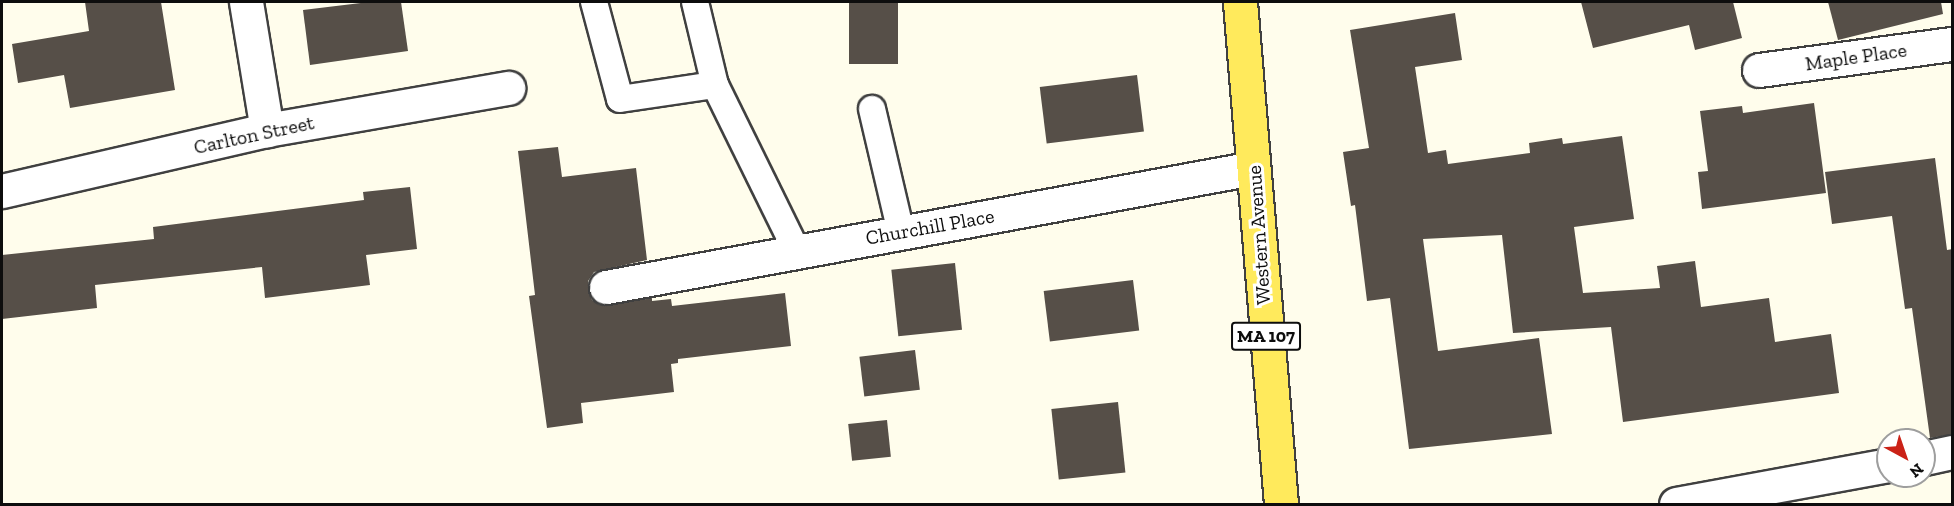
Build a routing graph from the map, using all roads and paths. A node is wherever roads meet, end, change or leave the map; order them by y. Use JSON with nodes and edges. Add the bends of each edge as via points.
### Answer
{"nodes":[{"id":1,"x":246,"y":2,"type":"edge"},
{"id":2,"x":594,"y":2,"type":"edge"},
{"id":3,"x":695,"y":2,"type":"edge"},
{"id":4,"x":1240,"y":2,"type":"edge"},
{"id":5,"x":1953,"y":44,"type":"edge"},
{"id":6,"x":1759,"y":70,"type":"dead end"},
{"id":7,"x":715,"y":85,"type":"junction"},
{"id":8,"x":508,"y":88,"type":"dead end"},
{"id":9,"x":872,"y":109,"type":"dead end"},
{"id":10,"x":267,"y":130,"type":"junction"},
{"id":11,"x":1253,"y":168,"type":"junction"},
{"id":12,"x":2,"y":191,"type":"edge"},
{"id":13,"x":901,"y":233,"type":"junction"},
{"id":14,"x":797,"y":252,"type":"junction"},
{"id":15,"x":606,"y":287,"type":"dead end"},
{"id":16,"x":1953,"y":453,"type":"edge"},
{"id":17,"x":1936,"y":456,"type":"edge"},
{"id":18,"x":1876,"y":467,"type":"edge"},
{"id":19,"x":1281,"y":504,"type":"edge"},
{"id":20,"x":1676,"y":504,"type":"edge"}],
"edges":[{"from":1,"to":10,"type":"street"},
{"from":2,"to":7,"type":"lane","via":[[620,99]]},
{"from":3,"to":7,"type":"lane"},
{"from":4,"to":11,"type":"main road","name":"Western Avenue","number":"MA 107"},
{"from":5,"to":6,"type":"street","name":"Maple Place"},
{"from":7,"to":14,"type":"lane"},
{"from":8,"to":10,"type":"street","name":"Carlton Street"},
{"from":9,"to":13,"type":"lane"},
{"from":10,"to":12,"type":"street","name":"Carlton Street"},
{"from":11,"to":13,"type":"street","name":"Churchill Place"},
{"from":11,"to":19,"type":"main road","name":"Western Avenue","number":"MA 107"},
{"from":13,"to":14,"type":"street","name":"Churchill Place"},
{"from":14,"to":15,"type":"street","name":"Churchill Place"},
{"from":16,"to":17,"type":"street"},
{"from":18,"to":20,"type":"street"}]}
